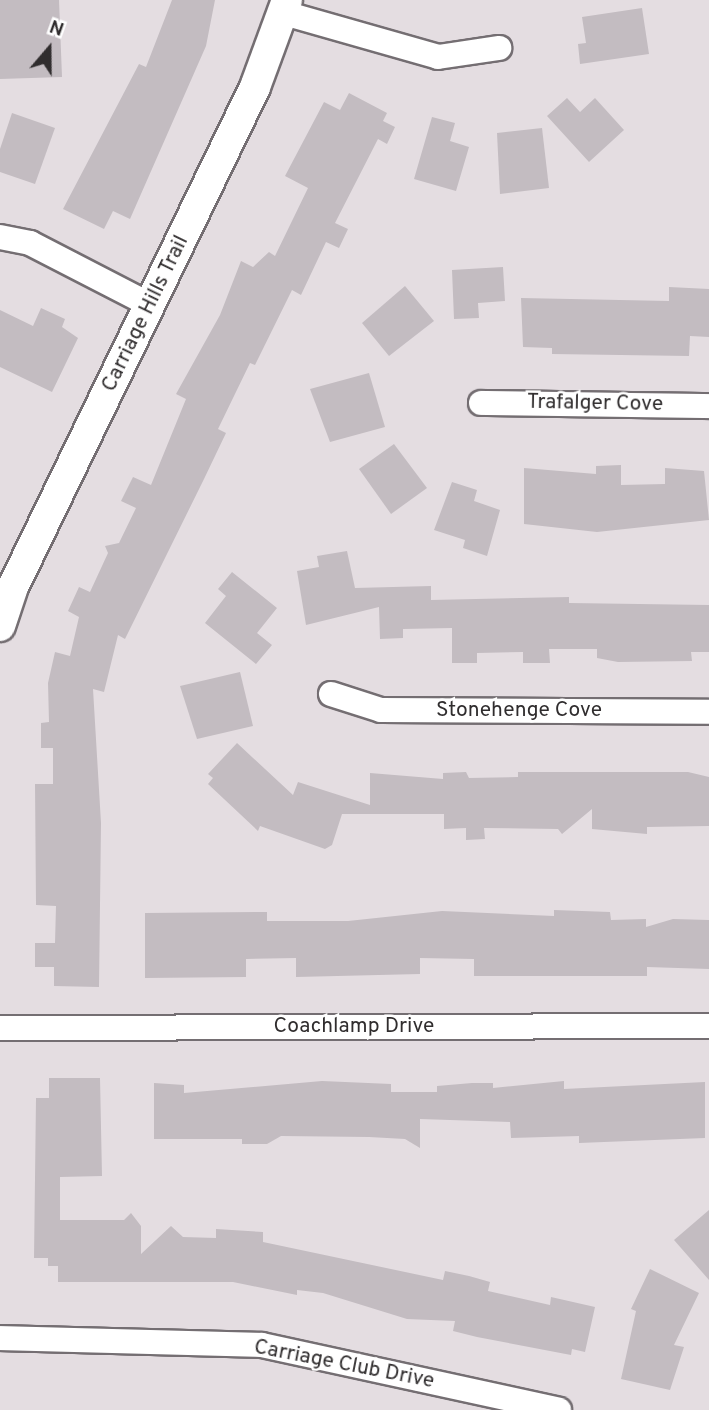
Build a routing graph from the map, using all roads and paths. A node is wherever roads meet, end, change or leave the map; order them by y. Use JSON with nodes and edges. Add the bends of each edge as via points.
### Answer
{"nodes":[{"id":1,"x":285,"y":7,"type":"edge"},
{"id":2,"x":499,"y":48,"type":"dead end"},
{"id":3,"x":0,"y":237,"type":"edge"},
{"id":4,"x":150,"y":305,"type":"junction"},
{"id":5,"x":481,"y":403,"type":"dead end"},
{"id":6,"x":709,"y":406,"type":"edge"},
{"id":7,"x":6,"y":585,"type":"edge"},
{"id":8,"x":0,"y":626,"type":"edge"},
{"id":9,"x":331,"y":694,"type":"dead end"},
{"id":10,"x":709,"y":712,"type":"edge"},
{"id":11,"x":709,"y":1026,"type":"edge"},
{"id":12,"x":0,"y":1028,"type":"edge"},
{"id":13,"x":0,"y":1338,"type":"edge"},
{"id":14,"x":559,"y":1410,"type":"edge"}],
"edges":[{"from":1,"to":2,"type":"street","via":[[438,57]]},
{"from":1,"to":4,"type":"street","name":"Carriage Hills Trail","via":[[255,87]]},
{"from":3,"to":4,"type":"street","via":[[30,243]]},
{"from":4,"to":7,"type":"street","name":"Carriage Hills Trail"},
{"from":5,"to":6,"type":"street","name":"Trafalger Cove"},
{"from":7,"to":8,"type":"street","name":"Carriage Hills Trail"},
{"from":9,"to":10,"type":"street","name":"Stonehenge Cove","via":[[382,710]]},
{"from":11,"to":12,"type":"street","name":"Coachlamp Drive"},
{"from":13,"to":14,"type":"street","name":"Carriage Club Drive","via":[[262,1345]]}]}
